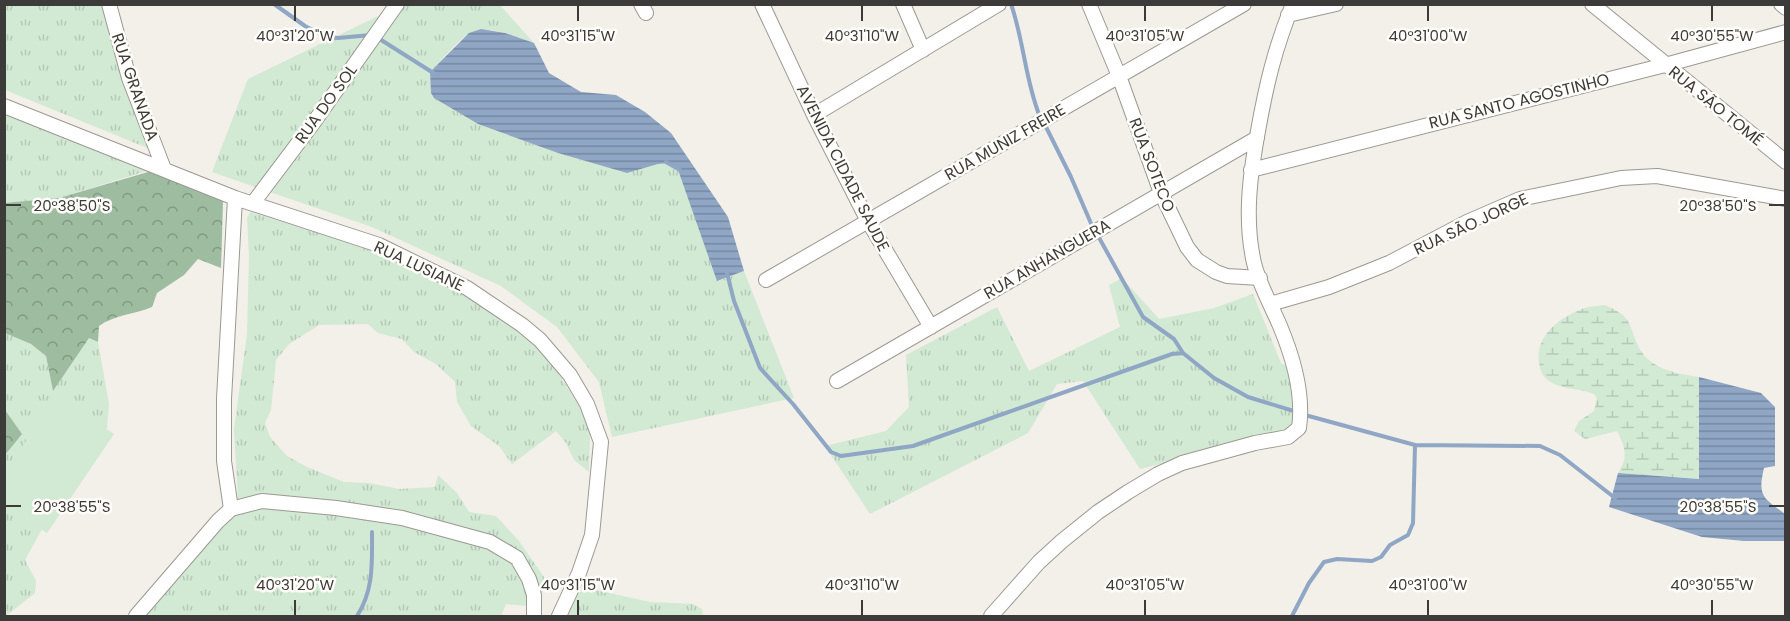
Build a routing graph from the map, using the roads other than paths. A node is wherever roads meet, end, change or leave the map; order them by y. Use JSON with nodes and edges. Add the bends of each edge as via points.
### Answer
{"nodes":[{"id":1,"x":109,"y":4,"type":"edge"},
{"id":2,"x":397,"y":4,"type":"edge"},
{"id":3,"x":762,"y":4,"type":"edge"},
{"id":4,"x":903,"y":4,"type":"edge"},
{"id":5,"x":999,"y":4,"type":"edge"},
{"id":6,"x":1089,"y":4,"type":"edge"},
{"id":7,"x":1244,"y":4,"type":"edge"},
{"id":8,"x":1336,"y":4,"type":"edge"},
{"id":9,"x":1592,"y":4,"type":"edge"},
{"id":10,"x":1781,"y":4,"type":"edge"},
{"id":11,"x":1785,"y":8,"type":"edge"},
{"id":12,"x":1291,"y":10,"type":"edge"},
{"id":13,"x":1785,"y":32,"type":"edge"},
{"id":14,"x":923,"y":50,"type":"junction"},
{"id":15,"x":1665,"y":65,"type":"junction"},
{"id":16,"x":1119,"y":76,"type":"junction"},
{"id":17,"x":4,"y":106,"type":"edge"},
{"id":18,"x":814,"y":115,"type":"junction"},
{"id":19,"x":1257,"y":138,"type":"junction"},
{"id":20,"x":1785,"y":162,"type":"edge"},
{"id":21,"x":164,"y":169,"type":"junction"},
{"id":22,"x":1251,"y":170,"type":"junction"},
{"id":23,"x":1161,"y":194,"type":"junction"},
{"id":24,"x":235,"y":198,"type":"junction"},
{"id":25,"x":1785,"y":200,"type":"edge"},
{"id":26,"x":253,"y":203,"type":"junction"},
{"id":27,"x":868,"y":221,"type":"junction"},
{"id":28,"x":1260,"y":278,"type":"junction"},
{"id":29,"x":766,"y":280,"type":"dead end"},
{"id":30,"x":1270,"y":304,"type":"junction"},
{"id":31,"x":932,"y":327,"type":"junction"},
{"id":32,"x":837,"y":381,"type":"dead end"},
{"id":33,"x":231,"y":509,"type":"junction"},
{"id":34,"x":136,"y":616,"type":"edge"},
{"id":35,"x":534,"y":616,"type":"edge"},
{"id":36,"x":559,"y":616,"type":"edge"},
{"id":37,"x":992,"y":616,"type":"edge"}],
"edges":[{"from":1,"to":21,"type":"street","name":"RUA GRANADA","via":[[129,78]]},
{"from":2,"to":26,"type":"street","name":"RUA DO SOL"},
{"from":3,"to":18,"type":"street","name":"AVENIDA CIDADE SAUDE"},
{"from":4,"to":14,"type":"street"},
{"from":5,"to":14,"type":"street"},
{"from":6,"to":16,"type":"street","name":"RUA SOTECO"},
{"from":7,"to":16,"type":"street","name":"RUA MUNIZ FREIRE"},
{"from":8,"to":12,"type":"street"},
{"from":9,"to":15,"type":"street","name":"RUA SÃO TOMÉ"},
{"from":10,"to":11,"type":"street"},
{"from":12,"to":19,"type":"street","via":[[1267,77]]},
{"from":13,"to":15,"type":"street","name":"RUA SANTO AGOSTINHO"},
{"from":14,"to":18,"type":"street"},
{"from":15,"to":20,"type":"street","name":"RUA SÃO TOMÉ"},
{"from":15,"to":22,"type":"street","name":"RUA SANTO AGOSTINHO"},
{"from":16,"to":23,"type":"street","name":"RUA SOTECO"},
{"from":16,"to":27,"type":"street","name":"RUA MUNIZ FREIRE"},
{"from":17,"to":21,"type":"street","name":"RUA LUSIANE"},
{"from":18,"to":27,"type":"street","name":"AVENIDA CIDADE SAUDE"},
{"from":19,"to":22,"type":"street"},
{"from":19,"to":23,"type":"street","name":"RUA ANHANGUERA"},
{"from":21,"to":24,"type":"street","name":"RUA LUSIANE"},
{"from":22,"to":28,"type":"street","via":[[1248,214],[1254,264]]},
{"from":23,"to":28,"type":"street","name":"RUA SOTECO","via":[[1197,260],[1227,276]]},
{"from":23,"to":31,"type":"street","name":"RUA ANHANGUERA"},
{"from":24,"to":26,"type":"street","name":"RUA LUSIANE"},
{"from":24,"to":33,"type":"street","via":[[224,399],[224,461]]},
{"from":25,"to":30,"type":"street","name":"RUA SÃO JORGE","via":[[1658,176],[1621,178],[1552,191],[1494,210],[1341,283]]},
{"from":26,"to":36,"type":"street","name":"RUA LUSIANE","via":[[379,245],[467,288],[540,340],[570,375],[587,404],[601,442],[592,536]]},
{"from":27,"to":29,"type":"street","name":"RUA MUNIZ FREIRE"},
{"from":27,"to":31,"type":"street","name":"AVENIDA CIDADE SAUDE"},
{"from":28,"to":30,"type":"street"},
{"from":30,"to":37,"type":"street","via":[[1297,381],[1299,428],[1288,437],[1182,463],[1128,492],[1062,541]]},
{"from":31,"to":32,"type":"street","name":"RUA ANHANGUERA"},
{"from":33,"to":34,"type":"street"},
{"from":33,"to":35,"type":"street","via":[[262,501],[336,508],[402,518],[490,542],[517,558],[534,595]]}]}
